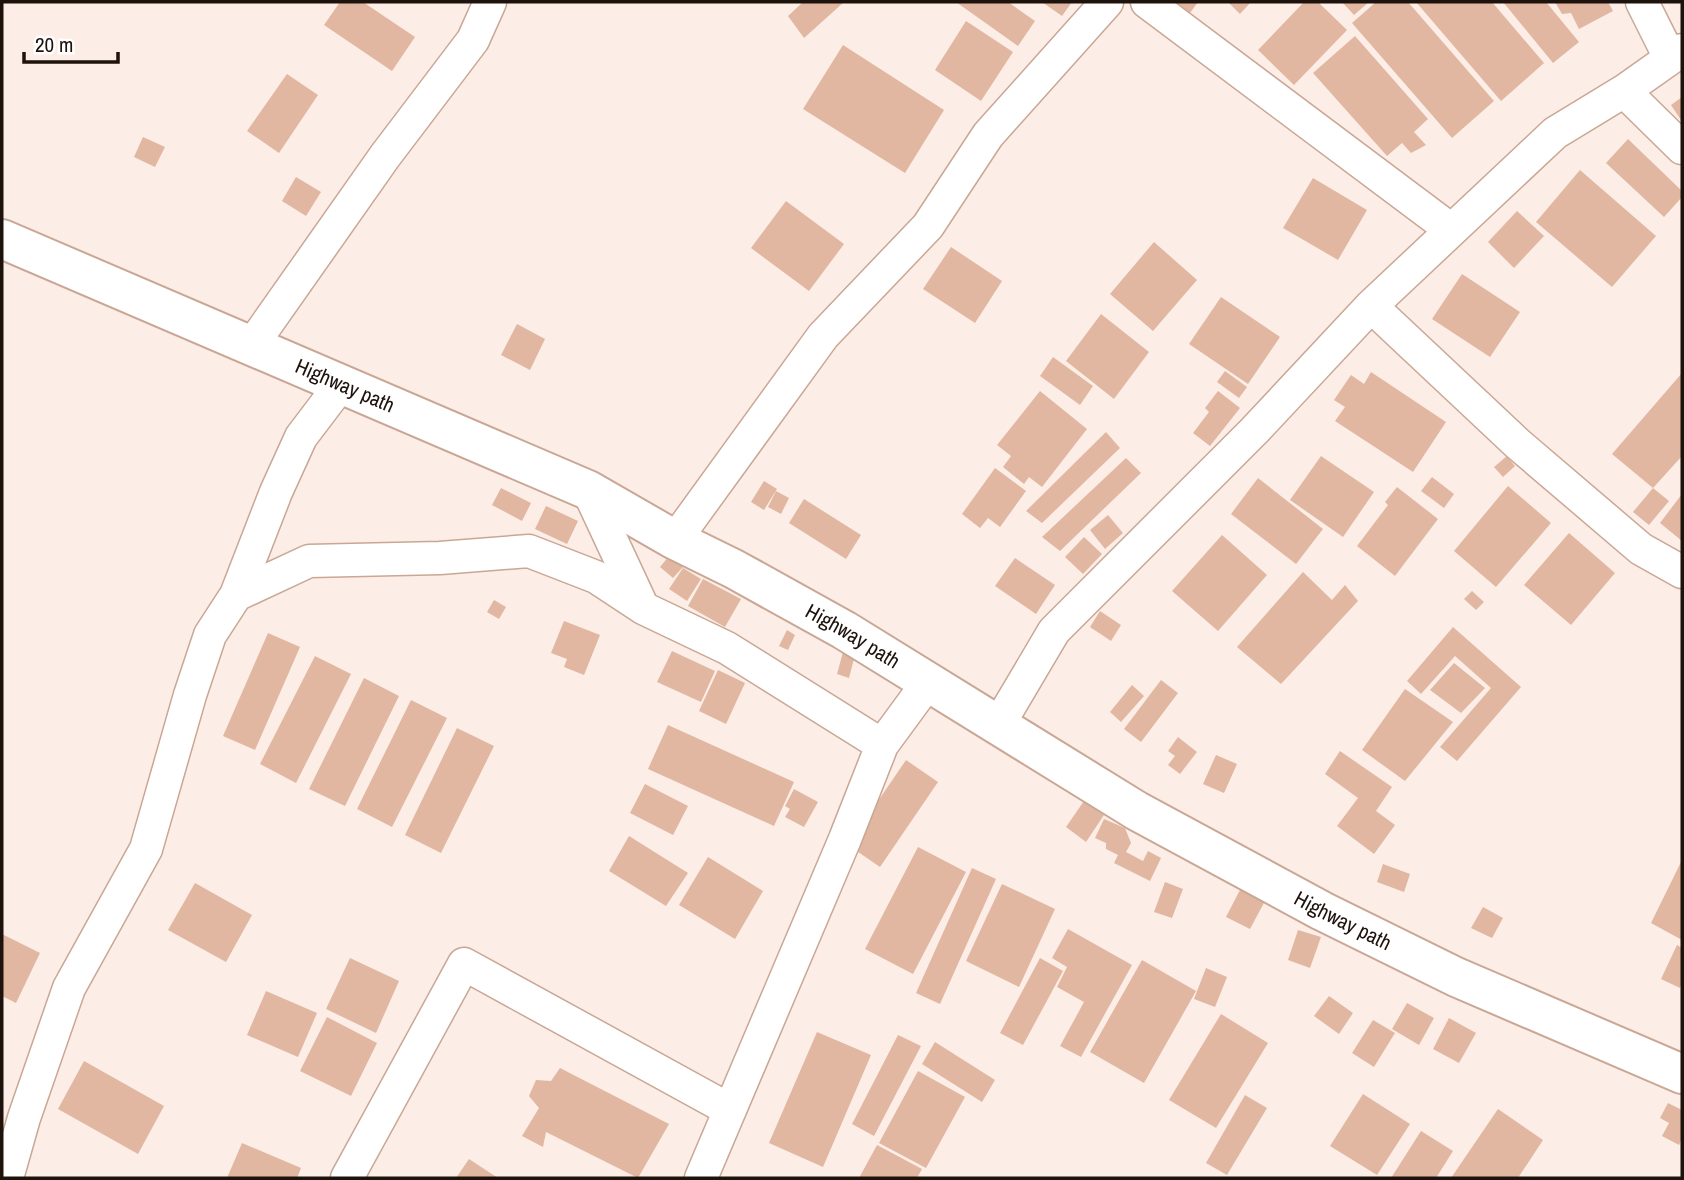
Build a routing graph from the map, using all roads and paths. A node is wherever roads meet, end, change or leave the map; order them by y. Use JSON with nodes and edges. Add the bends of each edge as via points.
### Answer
{"nodes":[{"id":1,"x":490,"y":2,"type":"edge"},
{"id":2,"x":1107,"y":2,"type":"edge"},
{"id":3,"x":1146,"y":2,"type":"edge"},
{"id":4,"x":1642,"y":2,"type":"edge"},
{"id":5,"x":1676,"y":54,"type":"edge"},
{"id":6,"x":1624,"y":91,"type":"junction"},
{"id":7,"x":1682,"y":148,"type":"edge"},
{"id":8,"x":1450,"y":229,"type":"junction"},
{"id":9,"x":2,"y":239,"type":"edge"},
{"id":10,"x":1371,"y":306,"type":"junction"},
{"id":11,"x":252,"y":345,"type":"junction"},
{"id":12,"x":342,"y":383,"type":"junction"},
{"id":13,"x":588,"y":490,"type":"junction"},
{"id":14,"x":675,"y":540,"type":"junction"},
{"id":15,"x":1682,"y":572,"type":"edge"},
{"id":16,"x":236,"y":595,"type":"junction"},
{"id":17,"x":643,"y":608,"type":"junction"},
{"id":18,"x":929,"y":681,"type":"junction"},
{"id":19,"x":999,"y":724,"type":"junction"},
{"id":20,"x":882,"y":745,"type":"junction"},
{"id":21,"x":1682,"y":1074,"type":"edge"},
{"id":22,"x":730,"y":1110,"type":"junction"},
{"id":23,"x":712,"y":1173,"type":"edge"},
{"id":24,"x":7,"y":1178,"type":"edge"},
{"id":25,"x":347,"y":1178,"type":"edge"}],
"edges":[{"from":1,"to":11,"type":"street","via":[[473,40]]},
{"from":2,"to":14,"type":"street","via":[[988,135],[929,226],[823,336]]},
{"from":3,"to":8,"type":"street"},
{"from":4,"to":5,"type":"street"},
{"from":5,"to":6,"type":"street"},
{"from":6,"to":7,"type":"street"},
{"from":6,"to":8,"type":"street","via":[[1555,133]]},
{"from":8,"to":10,"type":"street"},
{"from":9,"to":11,"type":"street","name":"Highway path"},
{"from":10,"to":15,"type":"street","via":[[1538,461],[1641,549]]},
{"from":10,"to":19,"type":"street","via":[[1255,430],[1054,631]]},
{"from":11,"to":12,"type":"street","name":"Highway path"},
{"from":12,"to":13,"type":"street","name":"Highway path"},
{"from":12,"to":16,"type":"street","via":[[301,437]]},
{"from":13,"to":14,"type":"street","name":"Highway path"},
{"from":13,"to":17,"type":"street"},
{"from":14,"to":18,"type":"street","name":"Highway path"},
{"from":16,"to":17,"type":"street","via":[[309,561],[529,551],[596,577]]},
{"from":16,"to":24,"type":"street","via":[[210,635],[146,849],[69,988]]},
{"from":17,"to":20,"type":"street","via":[[727,648]]},
{"from":18,"to":19,"type":"street","name":"Highway path"},
{"from":18,"to":20,"type":"street"},
{"from":19,"to":21,"type":"street","name":"Highway path","via":[[1137,811],[1322,911],[1456,977]]},
{"from":20,"to":22,"type":"street"},
{"from":22,"to":23,"type":"street"},
{"from":22,"to":25,"type":"street","via":[[464,964]]}]}
